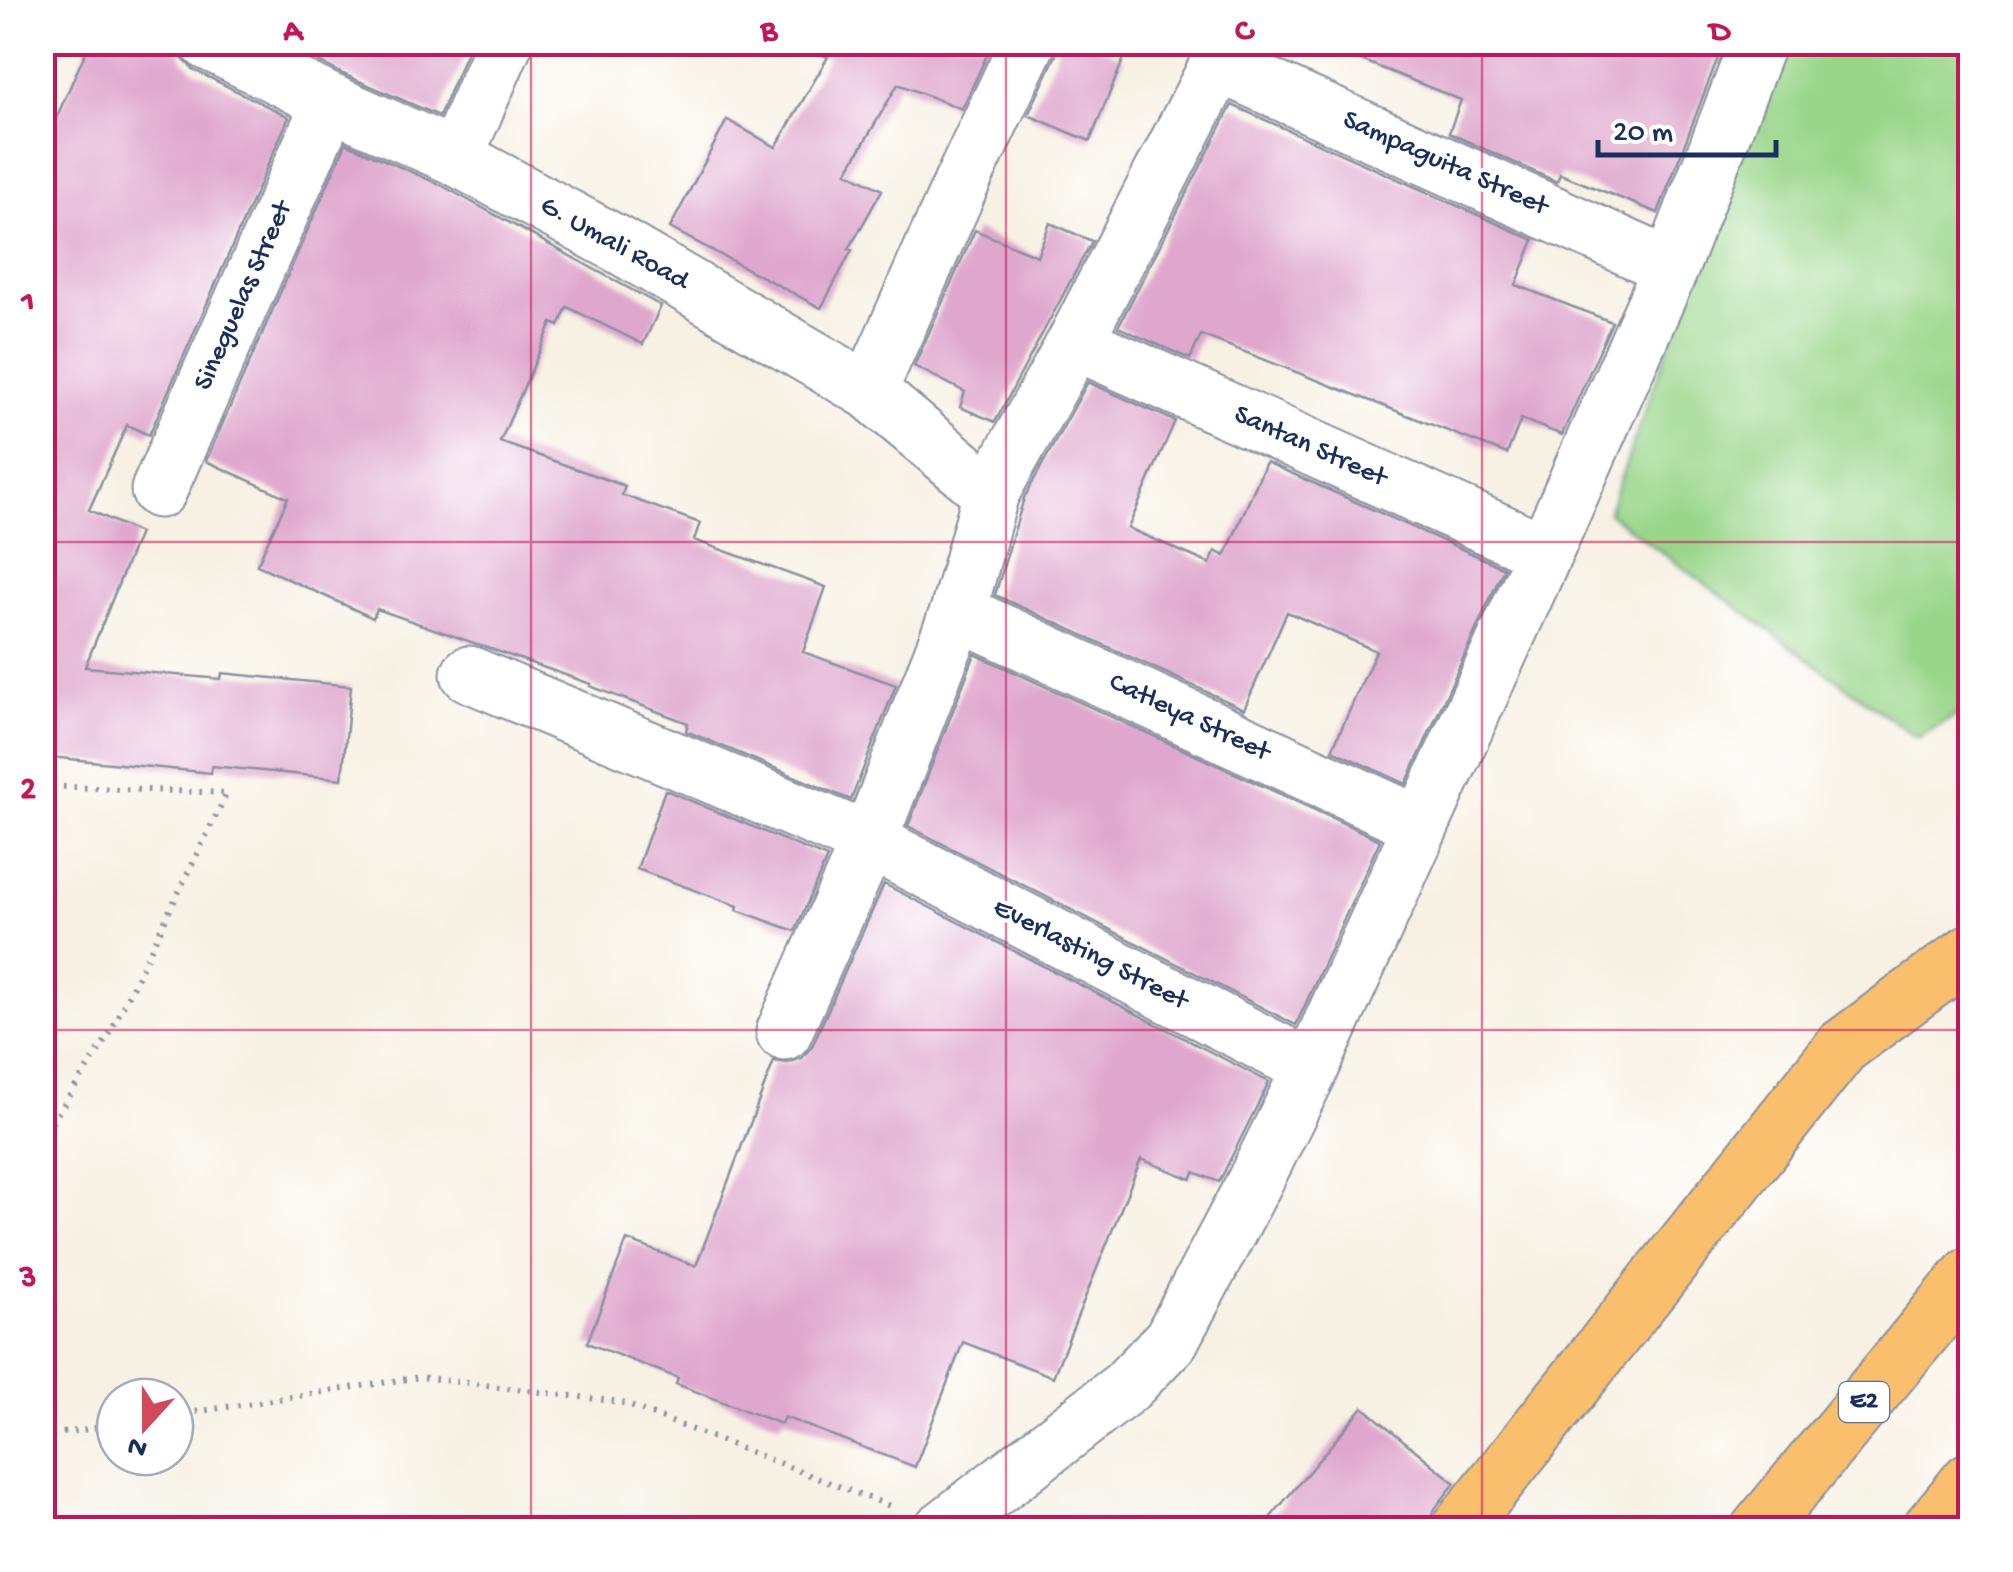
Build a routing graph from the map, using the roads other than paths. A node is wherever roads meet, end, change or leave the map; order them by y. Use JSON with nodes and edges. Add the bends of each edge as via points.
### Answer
{"nodes":[{"id":1,"x":505,"y":42,"type":"edge"},
{"id":2,"x":1028,"y":42,"type":"edge"},
{"id":3,"x":1758,"y":42,"type":"edge"},
{"id":4,"x":222,"y":45,"type":"edge"},
{"id":5,"x":1222,"y":53,"type":"edge"},
{"id":6,"x":330,"y":102,"type":"junction"},
{"id":7,"x":455,"y":156,"type":"junction"},
{"id":8,"x":1672,"y":266,"type":"junction"},
{"id":9,"x":1074,"y":342,"type":"junction"},
{"id":10,"x":869,"y":391,"type":"junction"},
{"id":11,"x":159,"y":490,"type":"dead end"},
{"id":12,"x":991,"y":494,"type":"junction"},
{"id":13,"x":1546,"y":552,"type":"junction"},
{"id":14,"x":958,"y":612,"type":"junction"},
{"id":15,"x":469,"y":674,"type":"dead end"},
{"id":16,"x":1421,"y":825,"type":"junction"},
{"id":17,"x":868,"y":841,"type":"junction"},
{"id":18,"x":1970,"y":952,"type":"edge"},
{"id":19,"x":784,"y":1032,"type":"dead end"},
{"id":20,"x":1311,"y":1068,"type":"junction"},
{"id":21,"x":1970,"y":1275,"type":"edge"},
{"id":22,"x":1970,"y":1480,"type":"edge"},
{"id":23,"x":942,"y":1528,"type":"edge"},
{"id":24,"x":1458,"y":1530,"type":"edge"},
{"id":25,"x":1758,"y":1530,"type":"edge"},
{"id":26,"x":1929,"y":1530,"type":"edge"}],
"edges":[{"from":1,"to":7,"type":"street"},
{"from":2,"to":10,"type":"street"},
{"from":3,"to":8,"type":"street"},
{"from":4,"to":6,"type":"street","name":"G. Umali Road"},
{"from":5,"to":8,"type":"street","name":"Sampaguita Street"},
{"from":5,"to":9,"type":"street"},
{"from":6,"to":7,"type":"street","name":"G. Umali Road"},
{"from":6,"to":11,"type":"street","name":"Sineguelas Street"},
{"from":7,"to":10,"type":"street","name":"G. Umali Road"},
{"from":8,"to":13,"type":"street"},
{"from":9,"to":12,"type":"street"},
{"from":9,"to":13,"type":"street","name":"Santan Street"},
{"from":10,"to":12,"type":"street","name":"G. Umali Road"},
{"from":12,"to":14,"type":"street"},
{"from":13,"to":16,"type":"street"},
{"from":14,"to":16,"type":"street","name":"Catleya Street"},
{"from":14,"to":17,"type":"street"},
{"from":15,"to":17,"type":"street","name":"Everlasting Street"},
{"from":16,"to":20,"type":"street"},
{"from":17,"to":19,"type":"street"},
{"from":17,"to":20,"type":"street","name":"Everlasting Street"},
{"from":18,"to":24,"type":"highway","via":[[1842,1047]]},
{"from":20,"to":23,"type":"street","via":[[1172,1340],[1126,1387]]},
{"from":21,"to":25,"type":"highway","number":"E2"},
{"from":22,"to":26,"type":"highway"}]}
